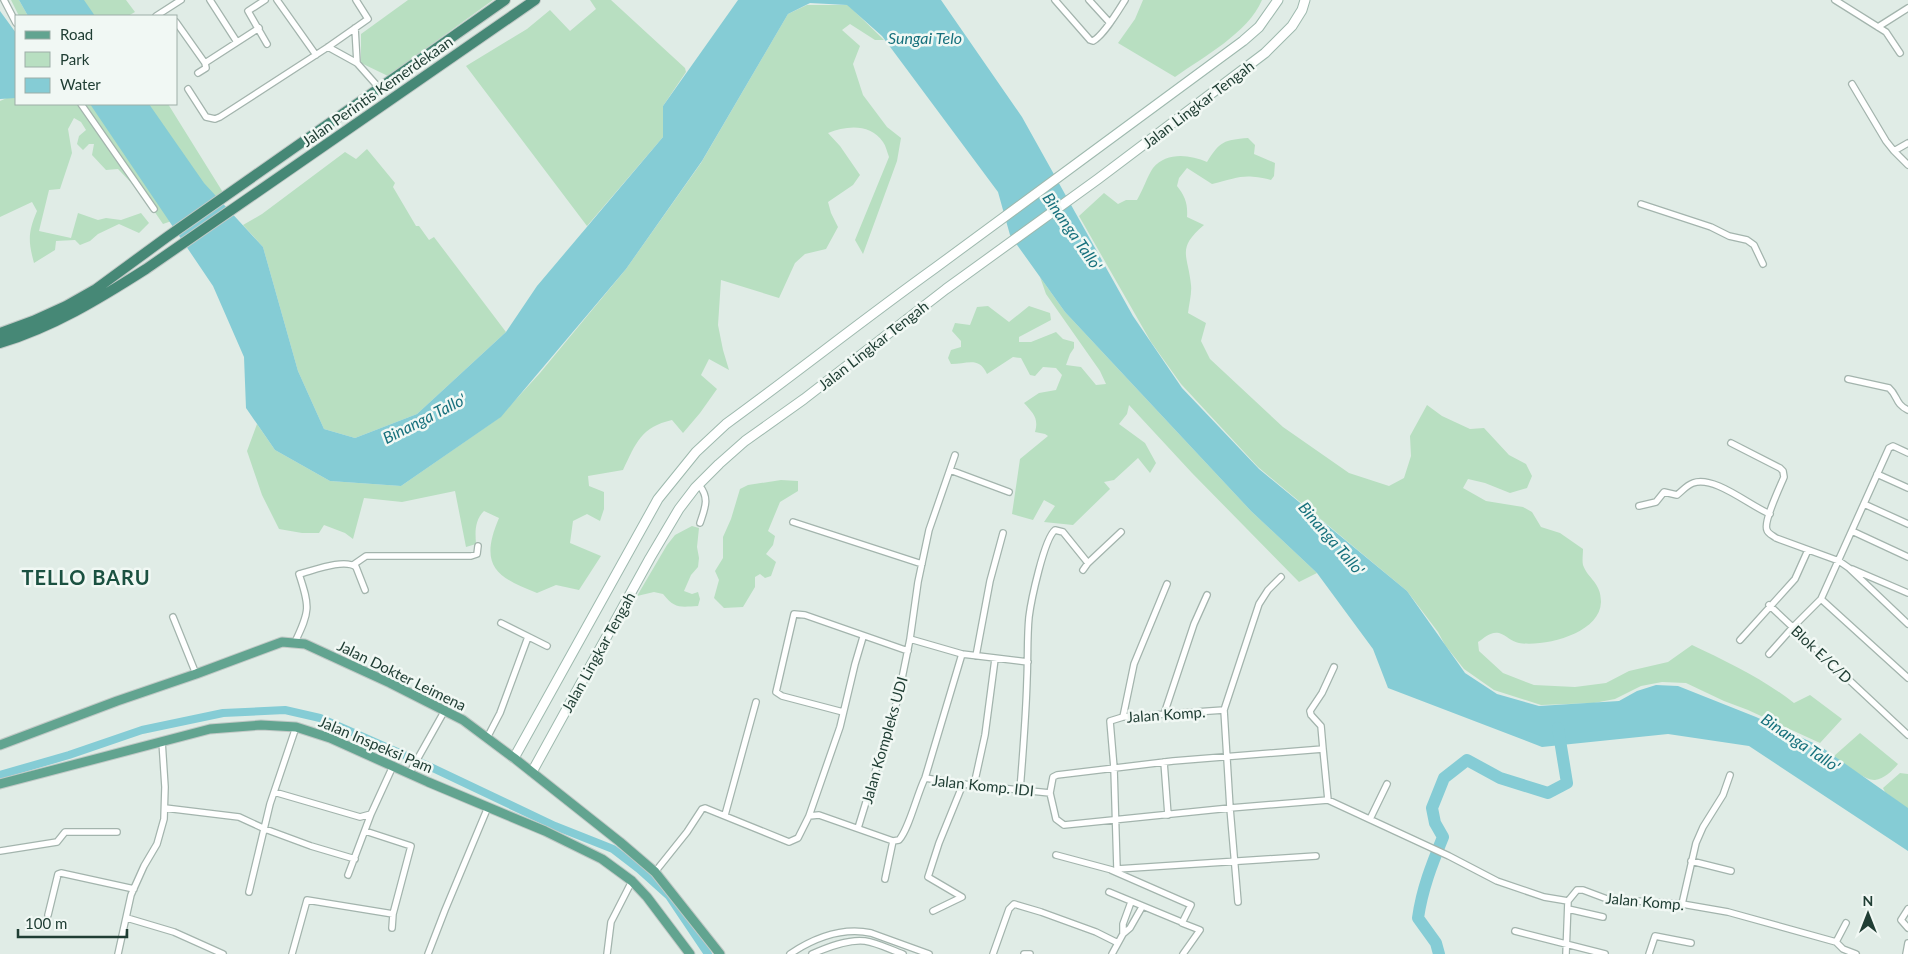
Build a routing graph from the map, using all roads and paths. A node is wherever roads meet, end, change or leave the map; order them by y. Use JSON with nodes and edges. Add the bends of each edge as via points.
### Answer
{"nodes":[{"id":1,"x":4,"y":0,"type":"edge"},
{"id":2,"x":181,"y":0,"type":"edge"},
{"id":3,"x":210,"y":0,"type":"edge"},
{"id":4,"x":265,"y":0,"type":"edge"},
{"id":5,"x":277,"y":0,"type":"edge"},
{"id":6,"x":356,"y":0,"type":"edge"},
{"id":7,"x":505,"y":0,"type":"edge"},
{"id":8,"x":535,"y":0,"type":"edge"},
{"id":9,"x":1064,"y":0,"type":"edge"},
{"id":10,"x":1089,"y":0,"type":"edge"},
{"id":11,"x":1278,"y":0,"type":"edge"},
{"id":12,"x":1305,"y":0,"type":"edge"},
{"id":13,"x":1835,"y":0,"type":"edge"},
{"id":14,"x":1123,"y":1,"type":"edge"},
{"id":15,"x":1057,"y":2,"type":"edge"},
{"id":16,"x":1908,"y":8,"type":"edge"},
{"id":17,"x":158,"y":15,"type":"edge"},
{"id":18,"x":15,"y":21,"type":"edge"},
{"id":19,"x":1110,"y":23,"type":"junction"},
{"id":20,"x":178,"y":25,"type":"edge"},
{"id":21,"x":1878,"y":26,"type":"junction"},
{"id":22,"x":259,"y":28,"type":"junction"},
{"id":23,"x":355,"y":28,"type":"junction"},
{"id":24,"x":237,"y":42,"type":"junction"},
{"id":25,"x":267,"y":44,"type":"dead end"},
{"id":26,"x":328,"y":47,"type":"junction"},
{"id":27,"x":1900,"y":53,"type":"dead end"},
{"id":28,"x":316,"y":55,"type":"junction"},
{"id":29,"x":205,"y":63,"type":"junction"},
{"id":30,"x":357,"y":63,"type":"junction"},
{"id":31,"x":198,"y":74,"type":"dead end"},
{"id":32,"x":1852,"y":84,"type":"dead end"},
{"id":33,"x":188,"y":89,"type":"dead end"},
{"id":34,"x":380,"y":89,"type":"junction"},
{"id":35,"x":82,"y":105,"type":"edge"},
{"id":36,"x":1908,"y":143,"type":"edge"},
{"id":37,"x":1894,"y":151,"type":"junction"},
{"id":38,"x":1908,"y":165,"type":"edge"},
{"id":39,"x":1641,"y":204,"type":"dead end"},
{"id":40,"x":154,"y":209,"type":"dead end"},
{"id":41,"x":1763,"y":264,"type":"dead end"},
{"id":42,"x":0,"y":333,"type":"edge"},
{"id":43,"x":0,"y":343,"type":"edge"},
{"id":44,"x":1848,"y":379,"type":"dead end"},
{"id":45,"x":1908,"y":410,"type":"edge"},
{"id":46,"x":1731,"y":443,"type":"dead end"},
{"id":47,"x":1908,"y":453,"type":"edge"},
{"id":48,"x":955,"y":455,"type":"dead end"},
{"id":49,"x":950,"y":470,"type":"junction"},
{"id":50,"x":1878,"y":474,"type":"junction"},
{"id":51,"x":699,"y":484,"type":"junction"},
{"id":52,"x":1908,"y":488,"type":"edge"},
{"id":53,"x":1009,"y":492,"type":"dead end"},
{"id":54,"x":1864,"y":504,"type":"junction"},
{"id":55,"x":1639,"y":506,"type":"dead end"},
{"id":56,"x":1770,"y":514,"type":"junction"},
{"id":57,"x":793,"y":522,"type":"dead end"},
{"id":58,"x":700,"y":523,"type":"dead end"},
{"id":59,"x":1908,"y":524,"type":"edge"},
{"id":60,"x":1852,"y":531,"type":"junction"},
{"id":61,"x":1121,"y":532,"type":"dead end"},
{"id":62,"x":1003,"y":533,"type":"dead end"},
{"id":63,"x":478,"y":546,"type":"dead end"},
{"id":64,"x":1808,"y":550,"type":"junction"},
{"id":65,"x":1908,"y":557,"type":"edge"},
{"id":66,"x":1839,"y":561,"type":"junction"},
{"id":67,"x":1088,"y":563,"type":"junction"},
{"id":68,"x":353,"y":564,"type":"junction"},
{"id":69,"x":922,"y":564,"type":"junction"},
{"id":70,"x":1849,"y":568,"type":"junction"},
{"id":71,"x":1083,"y":570,"type":"dead end"},
{"id":72,"x":1281,"y":577,"type":"dead end"},
{"id":73,"x":1168,"y":584,"type":"dead end"},
{"id":74,"x":365,"y":590,"type":"dead end"},
{"id":75,"x":1908,"y":593,"type":"edge"},
{"id":76,"x":1207,"y":595,"type":"dead end"},
{"id":77,"x":1821,"y":599,"type":"junction"},
{"id":78,"x":1769,"y":605,"type":"junction"},
{"id":79,"x":173,"y":617,"type":"dead end"},
{"id":80,"x":501,"y":623,"type":"dead end"},
{"id":81,"x":1908,"y":624,"type":"edge"},
{"id":82,"x":1792,"y":627,"type":"junction"},
{"id":83,"x":528,"y":637,"type":"junction"},
{"id":84,"x":863,"y":637,"type":"junction"},
{"id":85,"x":910,"y":639,"type":"junction"},
{"id":86,"x":1740,"y":640,"type":"dead end"},
{"id":87,"x":295,"y":642,"type":"junction"},
{"id":88,"x":547,"y":646,"type":"dead end"},
{"id":89,"x":908,"y":651,"type":"junction"},
{"id":90,"x":962,"y":654,"type":"junction"},
{"id":91,"x":1769,"y":654,"type":"dead end"},
{"id":92,"x":976,"y":656,"type":"junction"},
{"id":93,"x":996,"y":659,"type":"junction"},
{"id":94,"x":1028,"y":662,"type":"junction"},
{"id":95,"x":1334,"y":667,"type":"dead end"},
{"id":96,"x":196,"y":674,"type":"junction"},
{"id":97,"x":1908,"y":678,"type":"edge"},
{"id":98,"x":756,"y":702,"type":"dead end"},
{"id":99,"x":445,"y":710,"type":"junction"},
{"id":100,"x":1224,"y":710,"type":"junction"},
{"id":101,"x":843,"y":712,"type":"junction"},
{"id":102,"x":1164,"y":714,"type":"junction"},
{"id":103,"x":1123,"y":717,"type":"junction"},
{"id":104,"x":296,"y":727,"type":"junction"},
{"id":105,"x":1908,"y":735,"type":"edge"},
{"id":106,"x":487,"y":738,"type":"junction"},
{"id":107,"x":162,"y":741,"type":"junction"},
{"id":108,"x":0,"y":745,"type":"edge"},
{"id":109,"x":1323,"y":749,"type":"junction"},
{"id":110,"x":1228,"y":756,"type":"junction"},
{"id":111,"x":514,"y":758,"type":"junction"},
{"id":112,"x":1164,"y":762,"type":"junction"},
{"id":113,"x":393,"y":766,"type":"junction"},
{"id":114,"x":1114,"y":768,"type":"junction"},
{"id":115,"x":532,"y":772,"type":"junction"},
{"id":116,"x":409,"y":774,"type":"junction"},
{"id":117,"x":1730,"y":776,"type":"dead end"},
{"id":118,"x":926,"y":778,"type":"junction"},
{"id":119,"x":0,"y":784,"type":"edge"},
{"id":120,"x":963,"y":784,"type":"junction"},
{"id":121,"x":1387,"y":784,"type":"dead end"},
{"id":122,"x":974,"y":785,"type":"junction"},
{"id":123,"x":1020,"y":790,"type":"junction"},
{"id":124,"x":274,"y":792,"type":"junction"},
{"id":125,"x":1050,"y":793,"type":"junction"},
{"id":126,"x":1328,"y":800,"type":"junction"},
{"id":127,"x":488,"y":807,"type":"junction"},
{"id":128,"x":165,"y":808,"type":"junction"},
{"id":129,"x":1230,"y":808,"type":"junction"},
{"id":130,"x":371,"y":814,"type":"junction"},
{"id":131,"x":725,"y":815,"type":"junction"},
{"id":132,"x":1168,"y":815,"type":"junction"},
{"id":133,"x":809,"y":816,"type":"junction"},
{"id":134,"x":1116,"y":820,"type":"junction"},
{"id":135,"x":1370,"y":820,"type":"junction"},
{"id":136,"x":858,"y":828,"type":"junction"},
{"id":137,"x":265,"y":829,"type":"junction"},
{"id":138,"x":365,"y":831,"type":"junction"},
{"id":139,"x":118,"y":832,"type":"dead end"},
{"id":140,"x":893,"y":841,"type":"junction"},
{"id":141,"x":0,"y":851,"type":"edge"},
{"id":142,"x":1056,"y":854,"type":"dead end"},
{"id":143,"x":1316,"y":856,"type":"dead end"},
{"id":144,"x":354,"y":859,"type":"junction"},
{"id":145,"x":1235,"y":861,"type":"junction"},
{"id":146,"x":1691,"y":861,"type":"junction"},
{"id":147,"x":1114,"y":869,"type":"junction"},
{"id":148,"x":1731,"y":871,"type":"dead end"},
{"id":149,"x":655,"y":872,"type":"junction"},
{"id":150,"x":348,"y":875,"type":"dead end"},
{"id":151,"x":885,"y":879,"type":"dead end"},
{"id":152,"x":632,"y":881,"type":"junction"},
{"id":153,"x":134,"y":889,"type":"junction"},
{"id":154,"x":249,"y":892,"type":"dead end"},
{"id":155,"x":1108,"y":892,"type":"dead end"},
{"id":156,"x":1568,"y":901,"type":"junction"},
{"id":157,"x":1131,"y":902,"type":"junction"},
{"id":158,"x":1238,"y":902,"type":"dead end"},
{"id":159,"x":1682,"y":904,"type":"junction"},
{"id":160,"x":1142,"y":907,"type":"junction"},
{"id":161,"x":1568,"y":909,"type":"junction"},
{"id":162,"x":1908,"y":909,"type":"edge"},
{"id":163,"x":933,"y":911,"type":"dead end"},
{"id":164,"x":393,"y":914,"type":"junction"},
{"id":165,"x":48,"y":915,"type":"dead end"},
{"id":166,"x":1603,"y":917,"type":"dead end"},
{"id":167,"x":127,"y":918,"type":"junction"},
{"id":168,"x":1179,"y":921,"type":"dead end"},
{"id":169,"x":1846,"y":923,"type":"dead end"},
{"id":170,"x":392,"y":928,"type":"dead end"},
{"id":171,"x":1908,"y":928,"type":"edge"},
{"id":172,"x":1515,"y":931,"type":"dead end"},
{"id":173,"x":867,"y":932,"type":"junction"},
{"id":174,"x":1123,"y":934,"type":"junction"},
{"id":175,"x":864,"y":941,"type":"junction"},
{"id":176,"x":1118,"y":942,"type":"junction"},
{"id":177,"x":1691,"y":942,"type":"dead end"},
{"id":178,"x":1836,"y":942,"type":"junction"},
{"id":179,"x":1908,"y":943,"type":"edge"},
{"id":180,"x":1566,"y":944,"type":"junction"},
{"id":181,"x":906,"y":945,"type":"junction"},
{"id":182,"x":118,"y":954,"type":"edge"},
{"id":183,"x":223,"y":954,"type":"edge"},
{"id":184,"x":292,"y":954,"type":"edge"},
{"id":185,"x":428,"y":954,"type":"edge"},
{"id":186,"x":607,"y":954,"type":"edge"},
{"id":187,"x":690,"y":954,"type":"edge"},
{"id":188,"x":720,"y":954,"type":"edge"},
{"id":189,"x":790,"y":954,"type":"edge"},
{"id":190,"x":812,"y":954,"type":"edge"},
{"id":191,"x":903,"y":954,"type":"edge"},
{"id":192,"x":929,"y":954,"type":"edge"},
{"id":193,"x":993,"y":954,"type":"edge"},
{"id":194,"x":1024,"y":954,"type":"edge"},
{"id":195,"x":1030,"y":954,"type":"edge"},
{"id":196,"x":1112,"y":954,"type":"edge"},
{"id":197,"x":1183,"y":954,"type":"edge"},
{"id":198,"x":1566,"y":954,"type":"edge"},
{"id":199,"x":1605,"y":954,"type":"edge"},
{"id":200,"x":1649,"y":954,"type":"edge"},
{"id":201,"x":1856,"y":954,"type":"edge"},
{"id":202,"x":1906,"y":954,"type":"edge"}],
"edges":[{"from":1,"to":18,"type":"street"},
{"from":2,"to":17,"type":"street"},
{"from":3,"to":24,"type":"street"},
{"from":4,"to":22,"type":"street","via":[[248,11]]},
{"from":5,"to":28,"type":"street"},
{"from":6,"to":23,"type":"street","via":[[368,19]]},
{"from":7,"to":34,"type":"highway","name":"Jalan Perintis Kemerdekaan"},
{"from":8,"to":43,"type":"highway","name":"Jalan Perintis Kemerdekaan","via":[[180,246],[92,303]]},
{"from":9,"to":15,"type":"street"},
{"from":10,"to":19,"type":"street"},
{"from":11,"to":111,"type":"main road","name":"Jalan Lingkar Tengah","via":[[1259,27],[1243,41],[726,424],[696,452],[658,499]]},
{"from":12,"to":51,"type":"main road","name":"Jalan Lingkar Tengah","via":[[1292,26],[1266,53],[745,441]]},
{"from":13,"to":21,"type":"street"},
{"from":14,"to":19,"type":"street"},
{"from":15,"to":19,"type":"street","via":[[1091,41],[1097,39]]},
{"from":16,"to":21,"type":"street"},
{"from":20,"to":29,"type":"street"},
{"from":21,"to":27,"type":"street"},
{"from":22,"to":24,"type":"street"},
{"from":22,"to":25,"type":"street"},
{"from":23,"to":26,"type":"street"},
{"from":23,"to":30,"type":"street"},
{"from":24,"to":29,"type":"street"},
{"from":26,"to":28,"type":"street"},
{"from":26,"to":30,"type":"street"},
{"from":28,"to":33,"type":"street","via":[[215,119],[206,117]]},
{"from":29,"to":31,"type":"street","via":[[206,68]]},
{"from":30,"to":34,"type":"street"},
{"from":32,"to":37,"type":"street"},
{"from":34,"to":42,"type":"highway","name":"Jalan Perintis Kemerdekaan","via":[[96,289],[66,306]]},
{"from":35,"to":40,"type":"street"},
{"from":36,"to":37,"type":"street"},
{"from":37,"to":38,"type":"street"},
{"from":39,"to":41,"type":"street","via":[[1747,240],[1754,245]]},
{"from":44,"to":45,"type":"street","via":[[1889,388],[1898,405]]},
{"from":46,"to":56,"type":"street","via":[[1783,471],[1784,477]]},
{"from":47,"to":50,"type":"street","via":[[1890,447]]},
{"from":48,"to":49,"type":"street","name":"Jalan Kompleks UDI"},
{"from":49,"to":53,"type":"street"},
{"from":49,"to":69,"type":"street","name":"Jalan Kompleks UDI","via":[[929,530]]},
{"from":50,"to":52,"type":"street"},
{"from":50,"to":54,"type":"street"},
{"from":51,"to":58,"type":"street","via":[[707,501]]},
{"from":51,"to":115,"type":"main road","name":"Jalan Lingkar Tengah","via":[[679,509],[650,558]]},
{"from":54,"to":59,"type":"street"},
{"from":54,"to":60,"type":"street"},
{"from":55,"to":56,"type":"street","via":[[1656,502],[1664,492],[1677,495],[1689,485],[1701,481],[1724,489]]},
{"from":56,"to":64,"type":"street","via":[[1766,528],[1769,533]]},
{"from":57,"to":69,"type":"street"},
{"from":60,"to":65,"type":"street"},
{"from":60,"to":66,"type":"street"},
{"from":61,"to":67,"type":"street"},
{"from":62,"to":92,"type":"street"},
{"from":63,"to":68,"type":"street","via":[[477,554],[471,556],[366,556]]},
{"from":64,"to":66,"type":"street"},
{"from":64,"to":78,"type":"street","via":[[1795,579]]},
{"from":66,"to":70,"type":"street"},
{"from":66,"to":77,"type":"street"},
{"from":67,"to":71,"type":"street"},
{"from":67,"to":94,"type":"street","via":[[1062,532],[1053,532],[1047,544],[1029,618]]},
{"from":68,"to":74,"type":"street"},
{"from":68,"to":87,"type":"street","via":[[298,574],[308,610]]},
{"from":69,"to":85,"type":"street","name":"Jalan Kompleks UDI"},
{"from":70,"to":75,"type":"street"},
{"from":70,"to":81,"type":"street"},
{"from":72,"to":100,"type":"street","via":[[1259,604]]},
{"from":73,"to":103,"type":"street","via":[[1134,664]]},
{"from":76,"to":102,"type":"street"},
{"from":77,"to":82,"type":"street"},
{"from":77,"to":97,"type":"street"},
{"from":78,"to":82,"type":"street","name":"Blok E/C/D"},
{"from":78,"to":86,"type":"street"},
{"from":79,"to":96,"type":"street"},
{"from":80,"to":83,"type":"street"},
{"from":82,"to":91,"type":"street"},
{"from":82,"to":105,"type":"street","name":"Blok E/C/D"},
{"from":83,"to":88,"type":"street"},
{"from":83,"to":106,"type":"street","via":[[500,713]]},
{"from":84,"to":89,"type":"street"},
{"from":84,"to":101,"type":"street"},
{"from":84,"to":101,"type":"street","via":[[805,615],[794,614],[792,617],[776,692]]},
{"from":85,"to":89,"type":"street","name":"Jalan Kompleks UDI"},
{"from":85,"to":90,"type":"street"},
{"from":87,"to":96,"type":"main road","name":"Jalan Dokter Leimena","via":[[282,642]]},
{"from":87,"to":99,"type":"main road","name":"Jalan Dokter Leimena","via":[[315,647]]},
{"from":89,"to":136,"type":"street","name":"Jalan Kompleks UDI","via":[[898,698]]},
{"from":90,"to":92,"type":"street"},
{"from":90,"to":118,"type":"street"},
{"from":92,"to":93,"type":"street"},
{"from":93,"to":94,"type":"street"},
{"from":93,"to":122,"type":"street"},
{"from":94,"to":123,"type":"street"},
{"from":95,"to":109,"type":"street","via":[[1310,711],[1320,726]]},
{"from":96,"to":108,"type":"main road","name":"Jalan Dokter Leimena"},
{"from":98,"to":131,"type":"street"},
{"from":99,"to":106,"type":"main road","name":"Jalan Dokter Leimena"},
{"from":99,"to":116,"type":"street"},
{"from":100,"to":102,"type":"street","name":"Jalan Komp."},
{"from":100,"to":110,"type":"street","name":"Jalan Komp."},
{"from":101,"to":133,"type":"street"},
{"from":102,"to":103,"type":"street","name":"Jalan Komp."},
{"from":103,"to":114,"type":"street","name":"Jalan Komp.","via":[[1109,722]]},
{"from":104,"to":107,"type":"main road","name":"Jalan Inspeksi Pam","via":[[232,726]]},
{"from":104,"to":113,"type":"main road","name":"Jalan Inspeksi Pam"},
{"from":104,"to":124,"type":"street"},
{"from":106,"to":111,"type":"main road","name":"Jalan Dokter Leimena"},
{"from":107,"to":119,"type":"main road","name":"Jalan Inspeksi Pam"},
{"from":107,"to":128,"type":"street"},
{"from":109,"to":110,"type":"street"},
{"from":109,"to":126,"type":"street"},
{"from":110,"to":112,"type":"street"},
{"from":110,"to":129,"type":"street","name":"Jalan Komp."},
{"from":111,"to":115,"type":"main road","name":"Jalan Dokter Leimena"},
{"from":112,"to":114,"type":"street"},
{"from":112,"to":132,"type":"street"},
{"from":113,"to":116,"type":"main road","name":"Jalan Inspeksi Pam"},
{"from":113,"to":130,"type":"street"},
{"from":114,"to":125,"type":"street","via":[[1055,776]]},
{"from":114,"to":134,"type":"street","name":"Jalan Komp."},
{"from":115,"to":149,"type":"main road","name":"Jalan Dokter Leimena"},
{"from":116,"to":127,"type":"main road","name":"Jalan Inspeksi Pam"},
{"from":117,"to":146,"type":"street","via":[[1701,830]]},
{"from":118,"to":120,"type":"street","name":"Jalan Komp. IDI"},
{"from":118,"to":140,"type":"street","name":"Jalan Komp. IDI","via":[[904,834]]},
{"from":120,"to":122,"type":"street","name":"Jalan Komp. IDI"},
{"from":120,"to":163,"type":"street","via":[[938,843],[928,877],[962,897]]},
{"from":121,"to":135,"type":"street"},
{"from":122,"to":123,"type":"street","name":"Jalan Komp. IDI"},
{"from":123,"to":125,"type":"street","name":"Jalan Komp. IDI"},
{"from":124,"to":130,"type":"street","via":[[360,817]]},
{"from":124,"to":137,"type":"street"},
{"from":125,"to":134,"type":"street","name":"Jalan Komp. IDI","via":[[1056,819],[1062,825]]},
{"from":126,"to":129,"type":"street"},
{"from":126,"to":135,"type":"street"},
{"from":127,"to":152,"type":"main road","name":"Jalan Inspeksi Pam","via":[[585,849]]},
{"from":127,"to":185,"type":"street"},
{"from":128,"to":137,"type":"street","via":[[239,817]]},
{"from":128,"to":153,"type":"street","via":[[157,844]]},
{"from":129,"to":132,"type":"street"},
{"from":129,"to":145,"type":"street","name":"Jalan Komp."},
{"from":130,"to":138,"type":"street"},
{"from":131,"to":133,"type":"street","via":[[790,842],[798,838]]},
{"from":131,"to":149,"type":"street","via":[[710,808],[702,809]]},
{"from":132,"to":134,"type":"street"},
{"from":133,"to":136,"type":"street","via":[[819,815]]},
{"from":134,"to":147,"type":"street","name":"Jalan Komp."},
{"from":135,"to":156,"type":"street","via":[[1504,884]]},
{"from":136,"to":140,"type":"street"},
{"from":137,"to":144,"type":"street"},
{"from":137,"to":154,"type":"street"},
{"from":138,"to":144,"type":"street"},
{"from":138,"to":164,"type":"street","via":[[411,846]]},
{"from":139,"to":141,"type":"street","via":[[65,832],[57,842]]},
{"from":140,"to":151,"type":"street"},
{"from":142,"to":147,"type":"street"},
{"from":143,"to":145,"type":"street"},
{"from":144,"to":150,"type":"street"},
{"from":145,"to":147,"type":"street"},
{"from":145,"to":158,"type":"street","name":"Jalan Komp."},
{"from":146,"to":148,"type":"street"},
{"from":146,"to":159,"type":"street"},
{"from":147,"to":197,"type":"street","via":[[1191,905],[1182,923],[1200,930]]},
{"from":149,"to":188,"type":"main road","name":"Jalan Dokter Leimena"},
{"from":152,"to":186,"type":"street","via":[[611,922]]},
{"from":152,"to":187,"type":"main road","name":"Jalan Inspeksi Pam","via":[[648,897]]},
{"from":153,"to":165,"type":"street","via":[[61,872]]},
{"from":153,"to":167,"type":"street"},
{"from":155,"to":157,"type":"street"},
{"from":156,"to":159,"type":"street","name":"Jalan Komp.","via":[[1580,890],[1607,899]]},
{"from":156,"to":161,"type":"street"},
{"from":157,"to":160,"type":"street"},
{"from":157,"to":174,"type":"street"},
{"from":159,"to":178,"type":"street","name":"Jalan Komp.","via":[[1752,917]]},
{"from":160,"to":168,"type":"street"},
{"from":160,"to":174,"type":"street"},
{"from":161,"to":166,"type":"street"},
{"from":161,"to":180,"type":"street"},
{"from":162,"to":171,"type":"street","via":[[1901,920]]},
{"from":164,"to":170,"type":"street"},
{"from":164,"to":184,"type":"street","via":[[307,900]]},
{"from":167,"to":182,"type":"street"},
{"from":167,"to":183,"type":"street","via":[[174,932]]},
{"from":169,"to":178,"type":"street"},
{"from":172,"to":180,"type":"street"},
{"from":173,"to":175,"type":"street"},
{"from":173,"to":181,"type":"street"},
{"from":173,"to":189,"type":"street","via":[[842,932],[818,938]]},
{"from":174,"to":176,"type":"street"},
{"from":175,"to":190,"type":"street","via":[[849,942]]},
{"from":175,"to":191,"type":"street"},
{"from":176,"to":193,"type":"street","via":[[1041,912],[1012,905]]},
{"from":176,"to":196,"type":"street"},
{"from":177,"to":200,"type":"street","via":[[1655,936]]},
{"from":178,"to":201,"type":"street","name":"Jalan Komp."},
{"from":179,"to":202,"type":"street"},
{"from":180,"to":198,"type":"street"},
{"from":180,"to":199,"type":"street"},
{"from":181,"to":191,"type":"street"},
{"from":181,"to":192,"type":"street"},
{"from":194,"to":195,"type":"street"}]}
